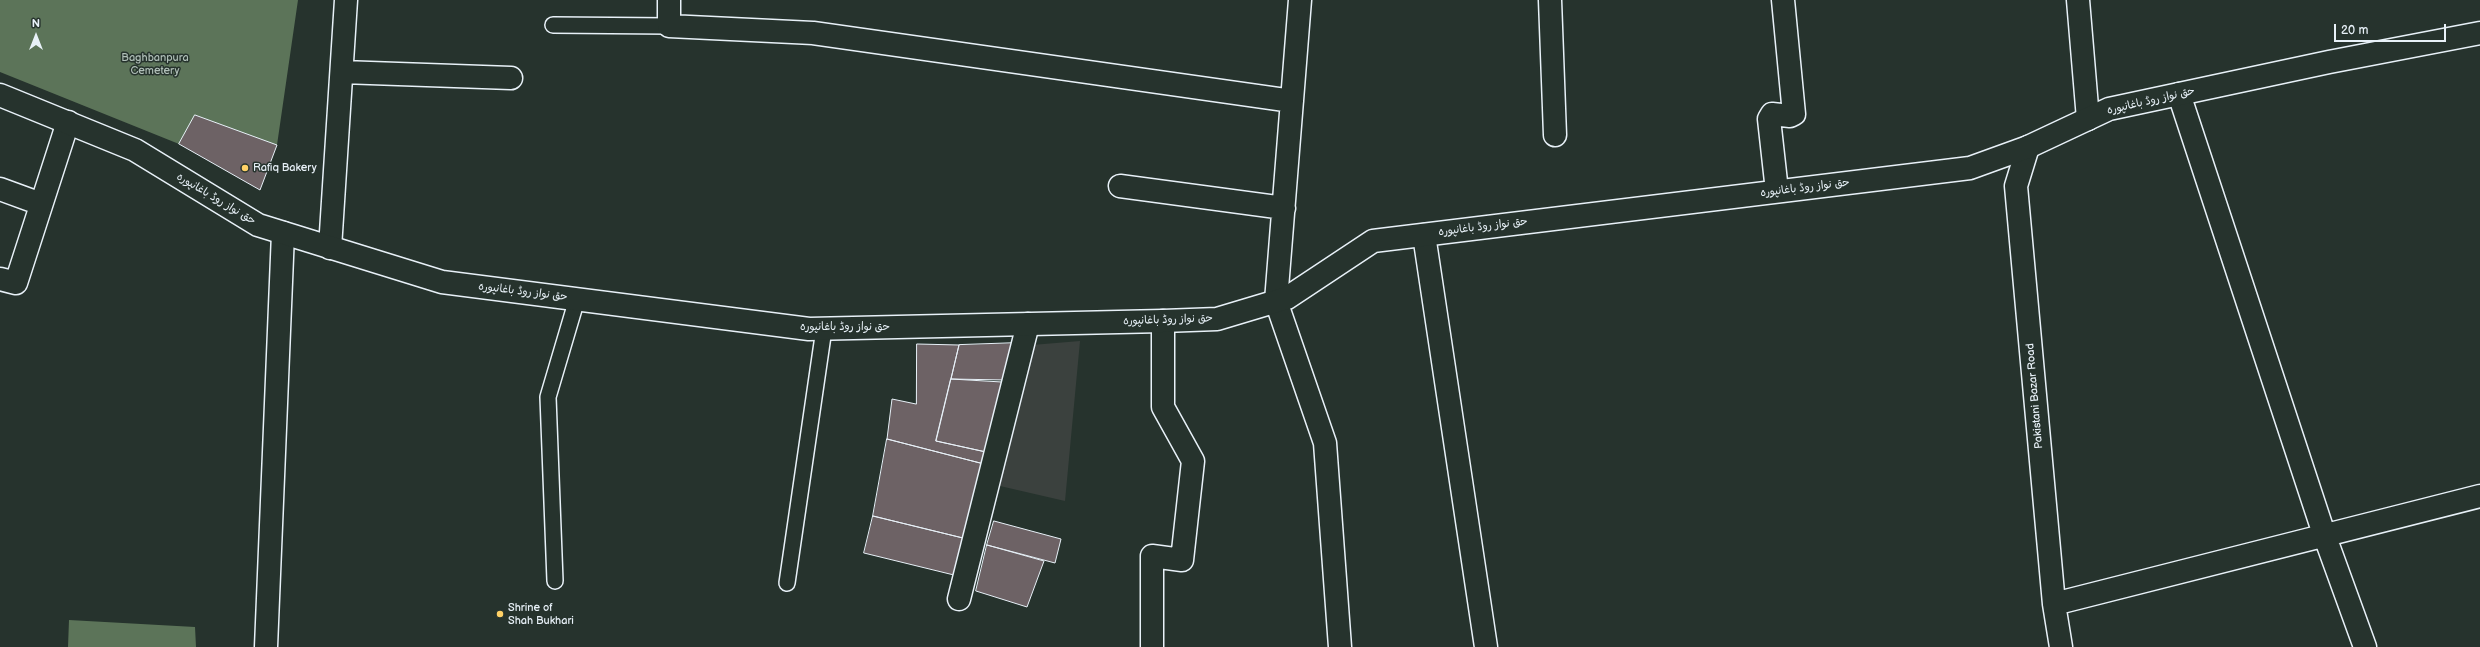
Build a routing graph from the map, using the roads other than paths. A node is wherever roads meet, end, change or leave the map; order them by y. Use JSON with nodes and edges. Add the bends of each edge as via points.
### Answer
{"nodes":[{"id":1,"x":346,"y":0,"type":"edge"},
{"id":2,"x":670,"y":0,"type":"edge"},
{"id":3,"x":1300,"y":0,"type":"edge"},
{"id":4,"x":1550,"y":0,"type":"edge"},
{"id":5,"x":1783,"y":0,"type":"edge"},
{"id":6,"x":2078,"y":0,"type":"edge"},
{"id":7,"x":553,"y":25,"type":"dead end"},
{"id":8,"x":669,"y":26,"type":"junction"},
{"id":9,"x":2480,"y":33,"type":"edge"},
{"id":10,"x":342,"y":72,"type":"junction"},
{"id":11,"x":511,"y":78,"type":"dead end"},
{"id":12,"x":2179,"y":94,"type":"junction"},
{"id":13,"x":0,"y":95,"type":"edge"},
{"id":14,"x":1292,"y":101,"type":"junction"},
{"id":15,"x":2088,"y":119,"type":"junction"},
{"id":16,"x":68,"y":122,"type":"junction"},
{"id":17,"x":1555,"y":135,"type":"dead end"},
{"id":18,"x":2028,"y":147,"type":"junction"},
{"id":19,"x":1120,"y":186,"type":"dead end"},
{"id":20,"x":0,"y":189,"type":"edge"},
{"id":21,"x":1777,"y":191,"type":"junction"},
{"id":22,"x":41,"y":204,"type":"junction"},
{"id":23,"x":1284,"y":208,"type":"junction"},
{"id":24,"x":283,"y":233,"type":"junction"},
{"id":25,"x":1424,"y":235,"type":"junction"},
{"id":26,"x":330,"y":248,"type":"junction"},
{"id":27,"x":0,"y":279,"type":"edge"},
{"id":28,"x":577,"y":299,"type":"junction"},
{"id":29,"x":1276,"y":301,"type":"junction"},
{"id":30,"x":1162,"y":321,"type":"junction"},
{"id":31,"x":1028,"y":324,"type":"junction"},
{"id":32,"x":824,"y":329,"type":"junction"},
{"id":33,"x":2480,"y":496,"type":"edge"},
{"id":34,"x":2324,"y":534,"type":"junction"},
{"id":35,"x":555,"y":581,"type":"dead end"},
{"id":36,"x":787,"y":583,"type":"dead end"},
{"id":37,"x":959,"y":599,"type":"dead end"},
{"id":38,"x":2054,"y":604,"type":"junction"},
{"id":39,"x":266,"y":647,"type":"edge"},
{"id":40,"x":1152,"y":647,"type":"edge"},
{"id":41,"x":1340,"y":647,"type":"edge"},
{"id":42,"x":1486,"y":647,"type":"edge"},
{"id":43,"x":2061,"y":647,"type":"edge"},
{"id":44,"x":2365,"y":647,"type":"edge"}],
"edges":[{"from":1,"to":10,"type":"street"},
{"from":2,"to":8,"type":"street"},
{"from":3,"to":14,"type":"street"},
{"from":4,"to":17,"type":"street"},
{"from":5,"to":21,"type":"street","via":[[1794,114],[1772,114],[1769,119]]},
{"from":6,"to":15,"type":"street"},
{"from":7,"to":8,"type":"lane"},
{"from":8,"to":14,"type":"street","via":[[813,33]]},
{"from":9,"to":12,"type":"street","name":"حق نواز روڈ باغانپورہ"},
{"from":10,"to":11,"type":"street"},
{"from":10,"to":26,"type":"street"},
{"from":12,"to":15,"type":"street","name":"حق نواز روڈ باغانپورہ","via":[[2110,109]]},
{"from":12,"to":34,"type":"street"},
{"from":13,"to":16,"type":"street","name":"حق نواز روڈ باغانپورہ"},
{"from":14,"to":23,"type":"street"},
{"from":15,"to":18,"type":"street","name":"حق نواز روڈ باغانپورہ"},
{"from":16,"to":22,"type":"street"},
{"from":16,"to":24,"type":"street","name":"حق نواز روڈ باغانپورہ","via":[[135,150],[258,225]]},
{"from":18,"to":21,"type":"street","name":"حق نواز روڈ باغانپورہ","via":[[1970,168]]},
{"from":18,"to":38,"type":"street","name":"Pakistani Bazar Road","via":[[2016,186]]},
{"from":19,"to":23,"type":"street"},
{"from":20,"to":22,"type":"street"},
{"from":21,"to":25,"type":"street","name":"حق نواز روڈ باغانپورہ"},
{"from":22,"to":27,"type":"street","via":[[16,283]]},
{"from":23,"to":29,"type":"street"},
{"from":24,"to":26,"type":"street","name":"حق نواز روڈ باغانپورہ"},
{"from":24,"to":39,"type":"street"},
{"from":25,"to":29,"type":"street","name":"حق نواز روڈ باغانپورہ","via":[[1372,241],[1287,298]]},
{"from":25,"to":42,"type":"street"},
{"from":26,"to":28,"type":"street","name":"حق نواز روڈ باغانپورہ","via":[[442,282]]},
{"from":28,"to":32,"type":"street","name":"حق نواز روڈ باغانپورہ"},
{"from":28,"to":35,"type":"lane","via":[[548,397]]},
{"from":29,"to":30,"type":"street","name":"حق نواز روڈ باغانپورہ","via":[[1217,319]]},
{"from":29,"to":41,"type":"street","via":[[1325,443]]},
{"from":30,"to":31,"type":"street","name":"حق نواز روڈ باغانپورہ"},
{"from":30,"to":40,"type":"street","via":[[1162,407],[1193,461],[1182,560],[1152,556]]},
{"from":31,"to":32,"type":"street","name":"حق نواز روڈ باغانپورہ"},
{"from":31,"to":37,"type":"street"},
{"from":32,"to":36,"type":"lane"},
{"from":33,"to":34,"type":"street"},
{"from":34,"to":38,"type":"street"},
{"from":34,"to":44,"type":"street"},
{"from":38,"to":43,"type":"street","name":"Pakistani Bazar Road"}]}
